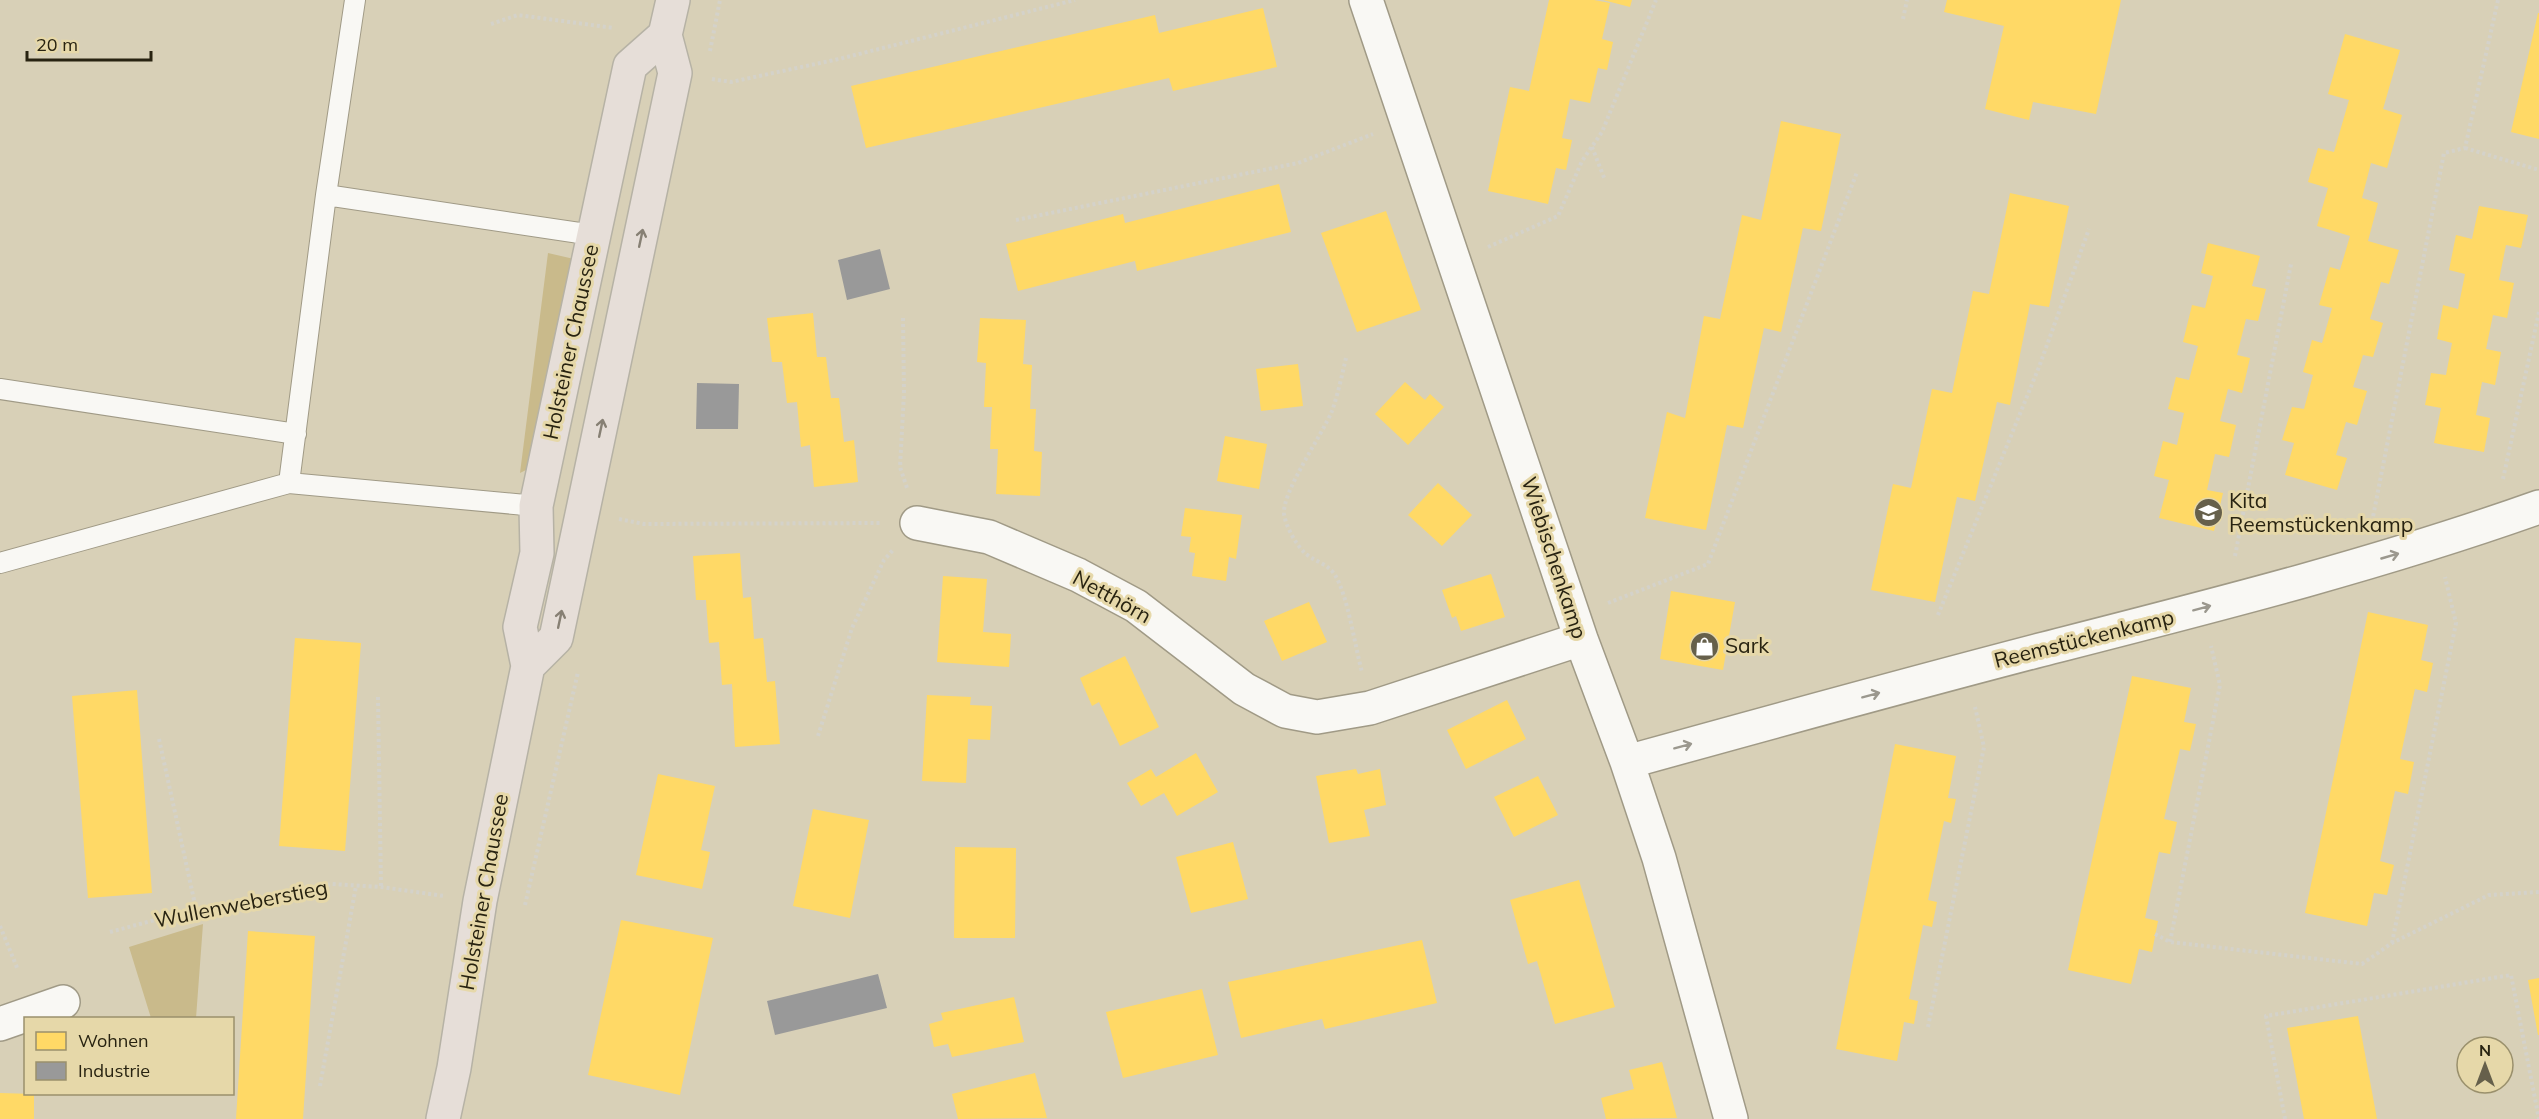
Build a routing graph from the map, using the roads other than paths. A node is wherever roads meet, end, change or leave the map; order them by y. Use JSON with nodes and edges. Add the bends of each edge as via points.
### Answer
{"nodes":[{"id":1,"x":355,"y":0,"type":"edge"},
{"id":2,"x":673,"y":0,"type":"edge"},
{"id":3,"x":1366,"y":0,"type":"edge"},
{"id":4,"x":665,"y":35,"type":"junction"},
{"id":5,"x":326,"y":195,"type":"junction"},
{"id":6,"x":593,"y":235,"type":"junction"},
{"id":7,"x":0,"y":389,"type":"edge"},
{"id":8,"x":296,"y":434,"type":"junction"},
{"id":9,"x":289,"y":483,"type":"junction"},
{"id":10,"x":536,"y":506,"type":"junction"},
{"id":11,"x":2539,"y":507,"type":"edge"},
{"id":12,"x":917,"y":523,"type":"road end"},
{"id":13,"x":0,"y":563,"type":"edge"},
{"id":14,"x":1581,"y":639,"type":"junction"},
{"id":15,"x":528,"y":666,"type":"junction"},
{"id":16,"x":1627,"y":762,"type":"junction"},
{"id":17,"x":63,"y":1002,"type":"dead end"},
{"id":18,"x":0,"y":1024,"type":"edge"},
{"id":19,"x":443,"y":1119,"type":"edge"},
{"id":20,"x":1731,"y":1119,"type":"edge"}],
"edges":[{"from":1,"to":5,"type":"lane"},
{"from":2,"to":4,"type":"main road"},
{"from":3,"to":14,"type":"street","name":"Wiebischenkamp"},
{"from":4,"to":6,"type":"main road","name":"Holsteiner Chaussee","via":[[630,66]]},
{"from":15,"to":4,"type":"main road","one_way":true,"via":[[556,638],[675,74]]},
{"from":5,"to":6,"type":"lane"},
{"from":5,"to":8,"type":"lane"},
{"from":6,"to":10,"type":"main road","name":"Holsteiner Chaussee"},
{"from":7,"to":8,"type":"lane"},
{"from":8,"to":9,"type":"lane"},
{"from":9,"to":10,"type":"lane"},
{"from":9,"to":13,"type":"lane"},
{"from":10,"to":15,"type":"main road","name":"Holsteiner Chaussee","via":[[537,553],[520,627]]},
{"from":16,"to":11,"type":"street","name":"Reemstückenkamp","one_way":true,"via":[[2437,543]]},
{"from":12,"to":14,"type":"street","name":"Netthörn","via":[[989,537],[1087,580],[1136,606],[1244,689],[1285,711],[1317,717],[1370,708]]},
{"from":14,"to":16,"type":"street","name":"Wiebischenkamp"},
{"from":15,"to":19,"type":"main road","name":"Holsteiner Chaussee","via":[[480,901]]},
{"from":16,"to":20,"type":"street","name":"Wiebischenkamp","via":[[1659,858]]},
{"from":17,"to":18,"type":"street"}]}
